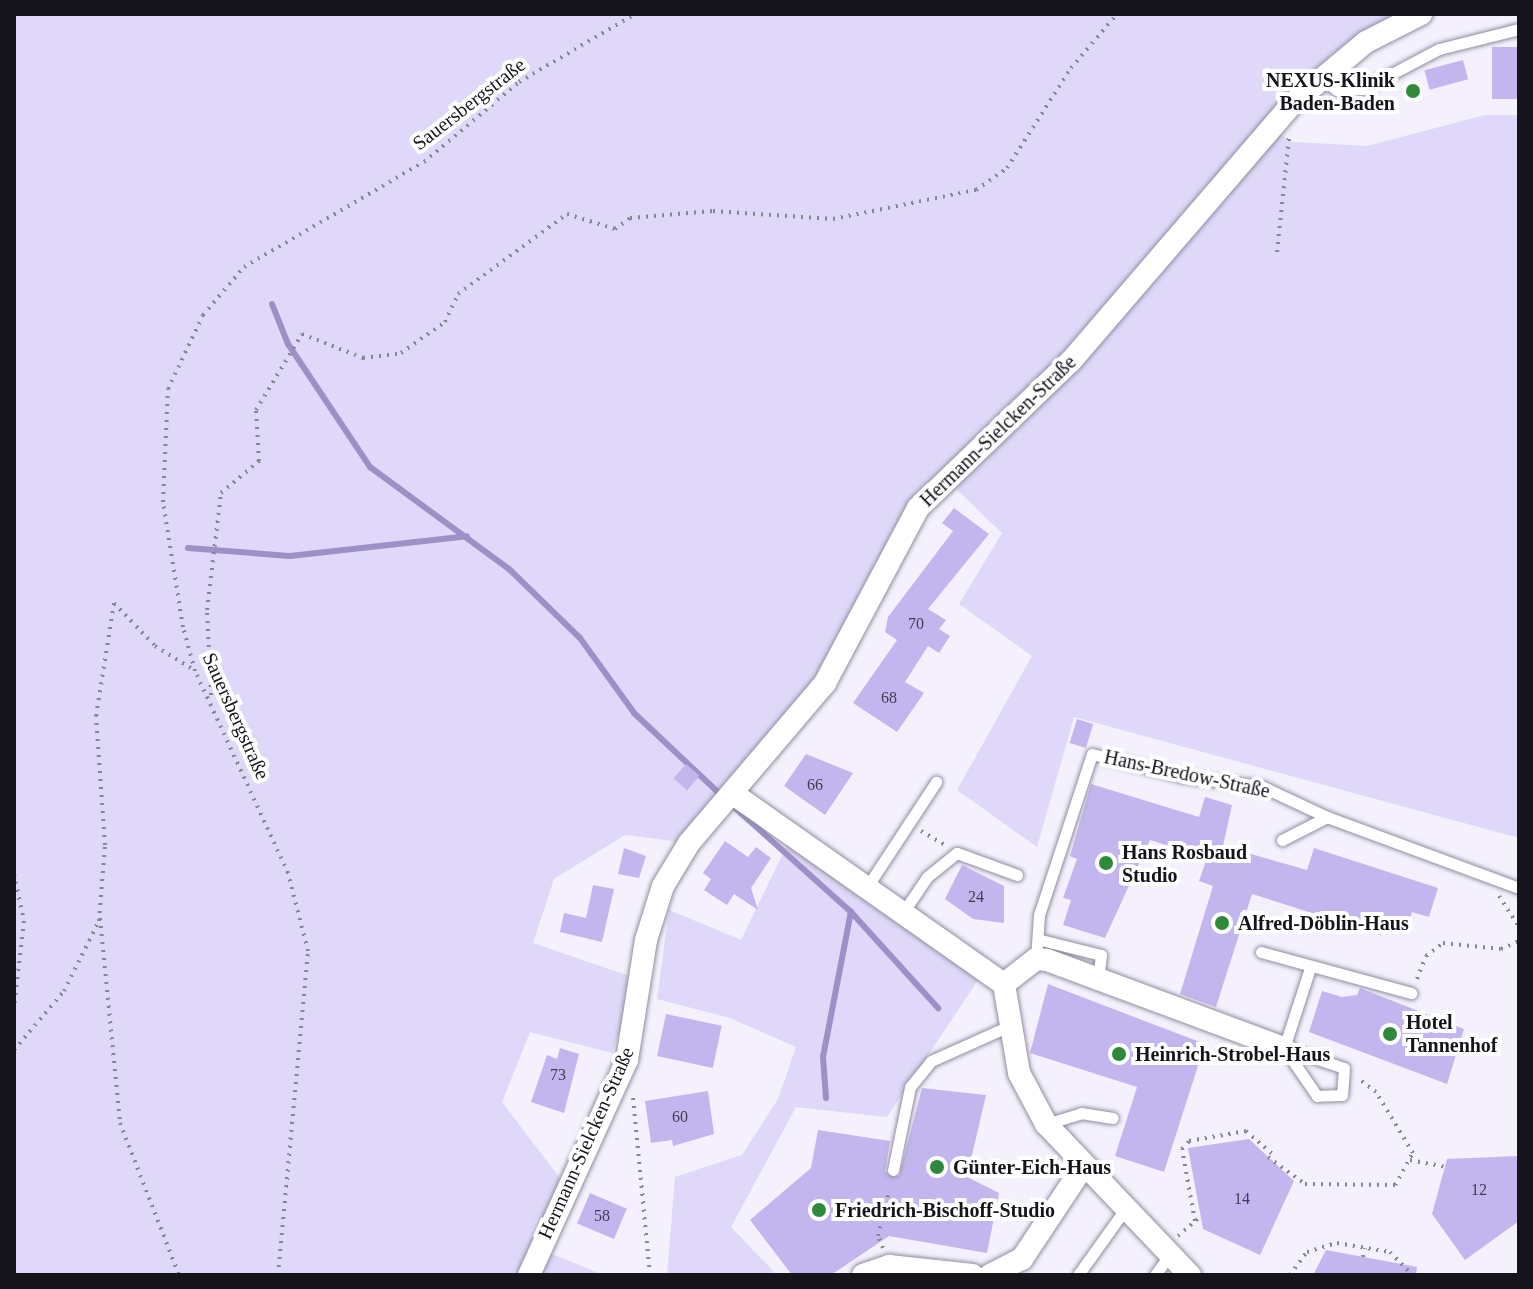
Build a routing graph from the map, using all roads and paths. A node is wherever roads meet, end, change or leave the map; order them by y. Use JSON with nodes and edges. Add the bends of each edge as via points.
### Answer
{"nodes":[{"id":1,"x":635,"y":14,"type":"edge"},
{"id":2,"x":1117,"y":14,"type":"edge"},
{"id":3,"x":1421,"y":14,"type":"edge"},
{"id":4,"x":1519,"y":29,"type":"edge"},
{"id":5,"x":1320,"y":78,"type":"junction"},
{"id":6,"x":1292,"y":104,"type":"junction"},
{"id":7,"x":1277,"y":252,"type":"dead end"},
{"id":8,"x":195,"y":671,"type":"junction"},
{"id":9,"x":211,"y":698,"type":"junction"},
{"id":10,"x":936,"y":782,"type":"dead end"},
{"id":11,"x":727,"y":798,"type":"junction"},
{"id":12,"x":1327,"y":817,"type":"junction"},
{"id":13,"x":932,"y":838,"type":"dead end"},
{"id":14,"x":1282,"y":840,"type":"dead end"},
{"id":15,"x":944,"y":845,"type":"dead end"},
{"id":16,"x":14,"y":874,"type":"edge"},
{"id":17,"x":1017,"y":875,"type":"dead end"},
{"id":18,"x":1498,"y":881,"type":"junction"},
{"id":19,"x":867,"y":887,"type":"junction"},
{"id":20,"x":1519,"y":888,"type":"edge"},
{"id":21,"x":97,"y":892,"type":"junction"},
{"id":22,"x":904,"y":911,"type":"junction"},
{"id":23,"x":1519,"y":927,"type":"edge"},
{"id":24,"x":1519,"y":941,"type":"edge"},
{"id":25,"x":1039,"y":950,"type":"junction"},
{"id":26,"x":1261,"y":952,"type":"dead end"},
{"id":27,"x":1310,"y":968,"type":"junction"},
{"id":28,"x":1004,"y":984,"type":"junction"},
{"id":29,"x":1413,"y":988,"type":"joint"},
{"id":30,"x":14,"y":1007,"type":"edge"},
{"id":31,"x":1009,"y":1026,"type":"junction"},
{"id":32,"x":1284,"y":1048,"type":"junction"},
{"id":33,"x":14,"y":1050,"type":"edge"},
{"id":34,"x":627,"y":1060,"type":"junction"},
{"id":35,"x":1344,"y":1068,"type":"junction"},
{"id":36,"x":1113,"y":1118,"type":"dead end"},
{"id":37,"x":1046,"y":1124,"type":"junction"},
{"id":38,"x":1410,"y":1160,"type":"junction"},
{"id":39,"x":1083,"y":1167,"type":"junction"},
{"id":40,"x":1445,"y":1167,"type":"dead end"},
{"id":41,"x":893,"y":1170,"type":"dead end"},
{"id":42,"x":889,"y":1192,"type":"dead end"},
{"id":43,"x":1126,"y":1208,"type":"junction"},
{"id":44,"x":1201,"y":1216,"type":"dead end"},
{"id":45,"x":1195,"y":1221,"type":"junction"},
{"id":46,"x":1365,"y":1248,"type":"junction"},
{"id":47,"x":1167,"y":1251,"type":"junction"},
{"id":48,"x":884,"y":1252,"type":"dead end"},
{"id":49,"x":1363,"y":1257,"type":"dead end"},
{"id":50,"x":179,"y":1275,"type":"edge"},
{"id":51,"x":278,"y":1275,"type":"edge"},
{"id":52,"x":529,"y":1275,"type":"edge"},
{"id":53,"x":650,"y":1275,"type":"edge"},
{"id":54,"x":863,"y":1275,"type":"edge"},
{"id":55,"x":973,"y":1275,"type":"edge"},
{"id":56,"x":990,"y":1275,"type":"edge"},
{"id":57,"x":1078,"y":1275,"type":"edge"},
{"id":58,"x":1155,"y":1275,"type":"edge"},
{"id":59,"x":1190,"y":1275,"type":"edge"},
{"id":60,"x":1290,"y":1275,"type":"edge"},
{"id":61,"x":1412,"y":1275,"type":"edge"}],
"edges":[{"from":1,"to":8,"type":"path","name":"Sauersbergstraße","via":[[519,82],[424,162],[290,235],[244,267],[203,315],[168,389],[163,502],[169,567]]},
{"from":2,"to":9,"type":"path","via":[[1071,68],[1007,168],[976,190],[833,219],[713,211],[630,218],[615,229],[567,214],[458,294],[445,322],[401,353],[363,358],[302,334],[256,410],[259,461],[221,493],[207,610]]},
{"from":3,"to":5,"type":"street","name":"Hermann-Sielcken-Straße","via":[[1366,42]]},
{"from":4,"to":5,"type":"lane","via":[[1439,49],[1363,89],[1337,90]]},
{"from":5,"to":6,"type":"street","name":"Hermann-Sielcken-Straße"},
{"from":6,"to":7,"type":"path"},
{"from":6,"to":11,"type":"street","name":"Hermann-Sielcken-Straße","via":[[1071,361],[918,508],[825,683]]},
{"from":8,"to":9,"type":"path","name":"Sauersbergstraße"},
{"from":8,"to":21,"type":"path","via":[[155,646],[114,603],[96,716],[105,845]]},
{"from":9,"to":51,"type":"path","name":"Sauersbergstraße","via":[[288,873],[308,951]]},
{"from":10,"to":19,"type":"lane"},
{"from":11,"to":19,"type":"street"},
{"from":11,"to":34,"type":"street","name":"Hermann-Sielcken-Straße","via":[[663,886],[646,940]]},
{"from":12,"to":14,"type":"lane"},
{"from":12,"to":18,"type":"lane","name":"Hans-Bredow-Straße"},
{"from":12,"to":25,"type":"lane","name":"Hans-Bredow-Straße","via":[[1261,786],[1184,777],[1092,754],[1039,915]]},
{"from":13,"to":15,"type":"path"},
{"from":16,"to":30,"type":"path","via":[[24,921]]},
{"from":17,"to":22,"type":"lane","via":[[957,853],[927,877]]},
{"from":18,"to":20,"type":"lane","name":"Hans-Bredow-Straße"},
{"from":18,"to":23,"type":"path"},
{"from":19,"to":22,"type":"street"},
{"from":21,"to":33,"type":"path","via":[[99,921],[82,958]]},
{"from":21,"to":50,"type":"path","via":[[120,1123]]},
{"from":22,"to":28,"type":"street"},
{"from":24,"to":29,"type":"path","via":[[1501,949],[1443,943],[1426,956]]},
{"from":25,"to":28,"type":"street"},
{"from":25,"to":32,"type":"street","via":[[1098,979]]},
{"from":26,"to":27,"type":"lane"},
{"from":27,"to":29,"type":"lane"},
{"from":27,"to":32,"type":"lane"},
{"from":28,"to":31,"type":"street"},
{"from":31,"to":37,"type":"street","via":[[1019,1073]]},
{"from":31,"to":41,"type":"lane","via":[[931,1061],[910,1087]]},
{"from":32,"to":35,"type":"lane"},
{"from":32,"to":35,"type":"lane","via":[[1300,1080],[1329,1101],[1342,1095]]},
{"from":34,"to":52,"type":"street","name":"Hermann-Sielcken-Straße"},
{"from":34,"to":53,"type":"path"},
{"from":35,"to":38,"type":"path","via":[[1394,1117]]},
{"from":36,"to":37,"type":"lane","via":[[1081,1113]]},
{"from":37,"to":39,"type":"street"},
{"from":38,"to":40,"type":"path"},
{"from":38,"to":45,"type":"path","via":[[1395,1185],[1311,1186],[1246,1131],[1189,1141],[1182,1149]]},
{"from":39,"to":43,"type":"street"},
{"from":39,"to":56,"type":"street","via":[[1022,1259]]},
{"from":42,"to":48,"type":"path","via":[[878,1236]]},
{"from":43,"to":47,"type":"street"},
{"from":43,"to":57,"type":"lane"},
{"from":44,"to":45,"type":"path"},
{"from":45,"to":47,"type":"path"},
{"from":46,"to":49,"type":"path"},
{"from":46,"to":60,"type":"path","via":[[1322,1244]]},
{"from":46,"to":61,"type":"path","via":[[1390,1252]]},
{"from":47,"to":58,"type":"lane"},
{"from":47,"to":59,"type":"street"},
{"from":54,"to":55,"type":"street","via":[[889,1266]]}]}
